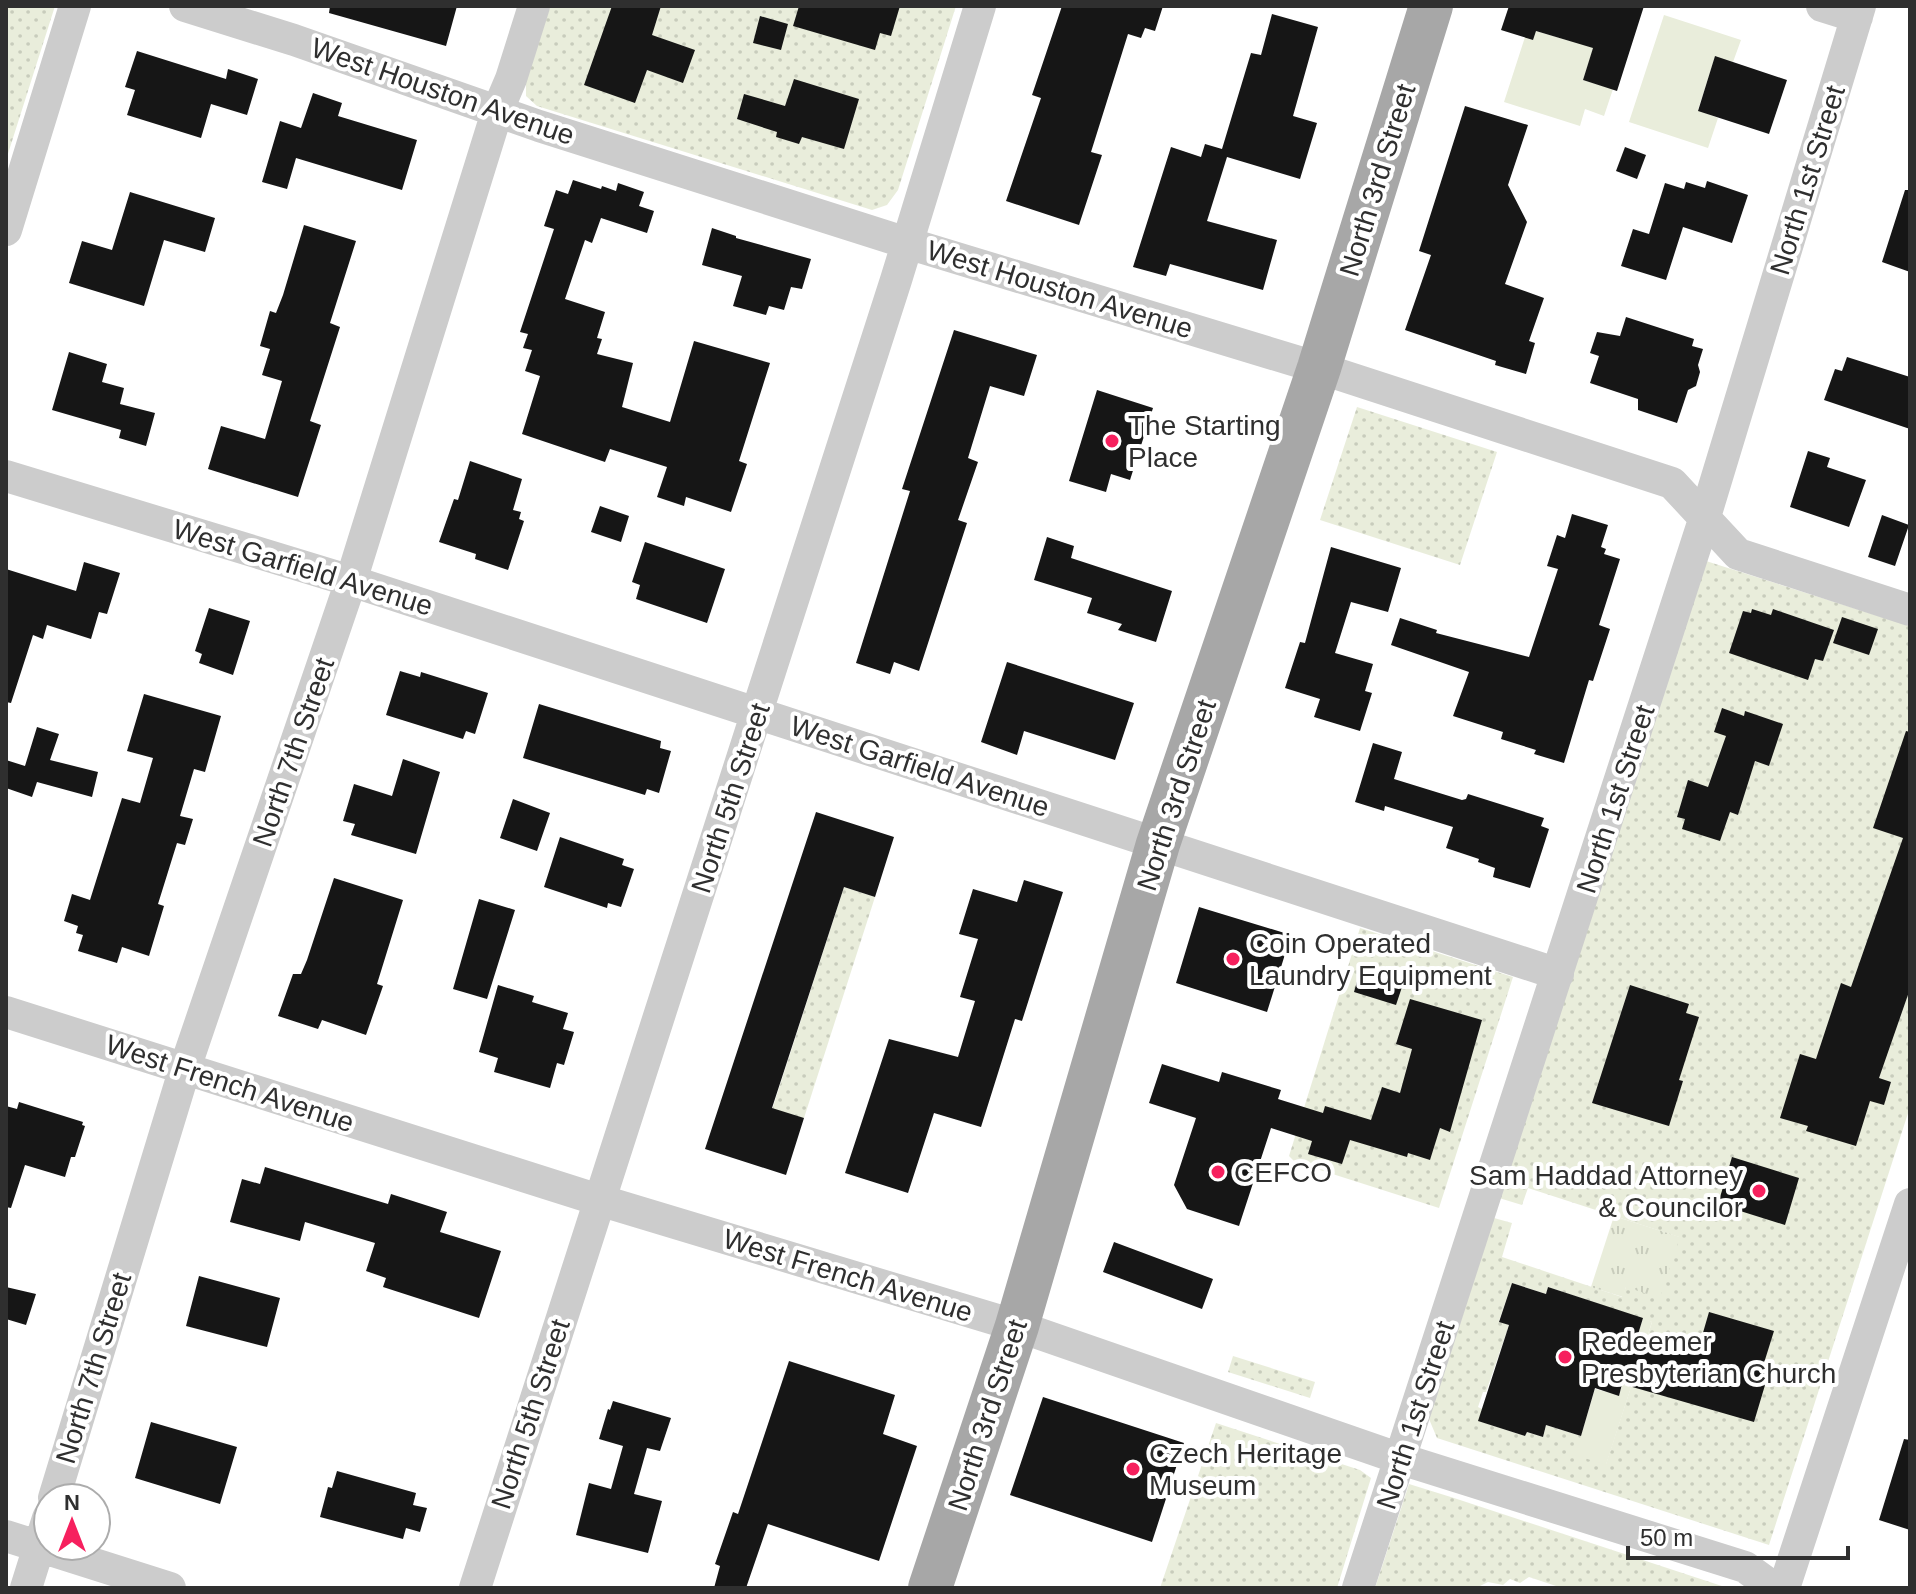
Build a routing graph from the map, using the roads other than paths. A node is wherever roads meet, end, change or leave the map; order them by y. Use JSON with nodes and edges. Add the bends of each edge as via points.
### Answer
{"nodes":[{"id":1,"x":75,"y":6,"type":"edge"},
{"id":2,"x":185,"y":6,"type":"edge"},
{"id":3,"x":534,"y":6,"type":"edge"},
{"id":4,"x":980,"y":6,"type":"edge"},
{"id":5,"x":1431,"y":6,"type":"edge"},
{"id":6,"x":1822,"y":6,"type":"edge"},
{"id":7,"x":1859,"y":12,"type":"edge"},
{"id":8,"x":497,"y":112,"type":"junction"},
{"id":9,"x":6,"y":230,"type":"edge"},
{"id":10,"x":907,"y":243,"type":"junction"},
{"id":11,"x":1319,"y":368,"type":"junction"},
{"id":12,"x":6,"y":476,"type":"edge"},
{"id":13,"x":1704,"y":520,"type":"junction"},
{"id":14,"x":351,"y":581,"type":"junction"},
{"id":15,"x":1910,"y":610,"type":"edge"},
{"id":16,"x":757,"y":713,"type":"junction"},
{"id":17,"x":1158,"y":844,"type":"junction"},
{"id":18,"x":1558,"y":974,"type":"junction"},
{"id":19,"x":6,"y":1012,"type":"edge"},
{"id":20,"x":185,"y":1068,"type":"junction"},
{"id":21,"x":599,"y":1200,"type":"junction"},
{"id":22,"x":1910,"y":1204,"type":"edge"},
{"id":23,"x":1017,"y":1326,"type":"junction"},
{"id":24,"x":1401,"y":1459,"type":"junction"},
{"id":25,"x":59,"y":1482,"type":"edge"},
{"id":26,"x":32,"y":1533,"type":"edge"},
{"id":27,"x":6,"y":1536,"type":"edge"},
{"id":28,"x":34,"y":1562,"type":"edge"},
{"id":29,"x":112,"y":1562,"type":"edge"},
{"id":30,"x":26,"y":1588,"type":"edge"},
{"id":31,"x":170,"y":1588,"type":"edge"},
{"id":32,"x":475,"y":1588,"type":"edge"},
{"id":33,"x":930,"y":1588,"type":"edge"},
{"id":34,"x":1358,"y":1588,"type":"edge"},
{"id":35,"x":1774,"y":1588,"type":"edge"},
{"id":36,"x":1784,"y":1588,"type":"edge"}],
"edges":[{"from":1,"to":9,"type":"street"},
{"from":2,"to":8,"type":"street","name":"West Houston Avenue"},
{"from":3,"to":8,"type":"street","name":"North 7th Street"},
{"from":4,"to":10,"type":"street","name":"North 5th Street"},
{"from":5,"to":11,"type":"main road","name":"North 3rd Street"},
{"from":6,"to":7,"type":"street"},
{"from":7,"to":13,"type":"street","name":"North 1st Street"},
{"from":8,"to":10,"type":"street","name":"West Houston Avenue"},
{"from":8,"to":14,"type":"street","name":"North 7th Street"},
{"from":10,"to":11,"type":"street","name":"West Houston Avenue"},
{"from":10,"to":16,"type":"street","name":"North 5th Street"},
{"from":11,"to":13,"type":"street","name":"West Houston Avenue","via":[[1672,483]]},
{"from":11,"to":17,"type":"main road","name":"North 3rd Street"},
{"from":12,"to":14,"type":"street","name":"West Garfield Avenue"},
{"from":13,"to":15,"type":"street","name":"West Houston Avenue","via":[[1738,554]]},
{"from":13,"to":18,"type":"street","name":"North 1st Street"},
{"from":14,"to":16,"type":"street","name":"West Garfield Avenue"},
{"from":14,"to":20,"type":"street","name":"North 7th Street"},
{"from":16,"to":17,"type":"street","name":"West Garfield Avenue"},
{"from":16,"to":21,"type":"street","name":"North 5th Street"},
{"from":17,"to":18,"type":"street","name":"West Garfield Avenue"},
{"from":17,"to":23,"type":"main road","name":"North 3rd Street"},
{"from":18,"to":24,"type":"street","name":"North 1st Street"},
{"from":19,"to":20,"type":"street","name":"West French Avenue"},
{"from":20,"to":21,"type":"street","name":"West French Avenue"},
{"from":20,"to":25,"type":"street","name":"North 7th Street"},
{"from":21,"to":23,"type":"street","name":"West French Avenue"},
{"from":21,"to":32,"type":"street","name":"North 5th Street"},
{"from":22,"to":36,"type":"street"},
{"from":23,"to":24,"type":"street","name":"West French Avenue"},
{"from":23,"to":33,"type":"main road","name":"North 3rd Street"},
{"from":24,"to":34,"type":"street","name":"North 1st Street"},
{"from":24,"to":35,"type":"street","name":"West French Avenue","via":[[1745,1567]]},
{"from":26,"to":27,"type":"street"},
{"from":28,"to":30,"type":"street"},
{"from":29,"to":31,"type":"street"}]}
